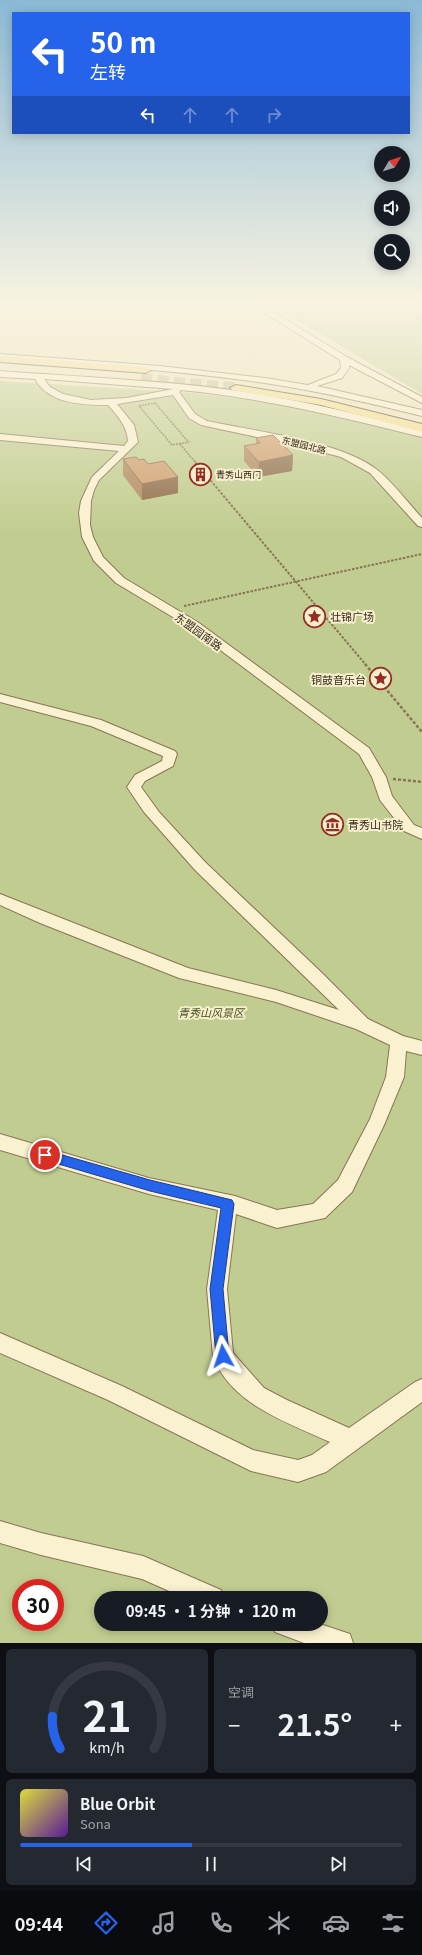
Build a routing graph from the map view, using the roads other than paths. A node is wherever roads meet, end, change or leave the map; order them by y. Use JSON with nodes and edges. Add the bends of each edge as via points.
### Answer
{"nodes":[{"id":1,"x":39,"y":379,"type":"edge"},
{"id":2,"x":62,"y":379,"type":"edge"},
{"id":3,"x":67,"y":379,"type":"junction"},
{"id":4,"x":184,"y":379,"type":"edge"},
{"id":5,"x":253,"y":379,"type":"edge"},
{"id":6,"x":332,"y":379,"type":"edge"},
{"id":7,"x":381,"y":379,"type":"edge"},
{"id":8,"x":239,"y":383,"type":"junction"},
{"id":9,"x":307,"y":386,"type":"junction"},
{"id":10,"x":177,"y":389,"type":"junction"},
{"id":11,"x":58,"y":395,"type":"junction"},
{"id":12,"x":422,"y":400,"type":"edge"},
{"id":13,"x":111,"y":403,"type":"junction"},
{"id":14,"x":422,"y":413,"type":"edge"},
{"id":15,"x":422,"y":417,"type":"edge"},
{"id":16,"x":422,"y":420,"type":"edge"},
{"id":17,"x":422,"y":428,"type":"edge"},
{"id":18,"x":422,"y":434,"type":"edge"},
{"id":19,"x":0,"y":437,"type":"edge"},
{"id":20,"x":126,"y":449,"type":"junction"},
{"id":21,"x":422,"y":524,"type":"edge"},
{"id":22,"x":0,"y":698,"type":"edge"},
{"id":23,"x":422,"y":834,"type":"edge"},
{"id":24,"x":0,"y":899,"type":"edge"},
{"id":25,"x":362,"y":1024,"type":"junction"},
{"id":26,"x":399,"y":1042,"type":"junction"},
{"id":27,"x":422,"y":1048,"type":"edge"},
{"id":28,"x":0,"y":1142,"type":"edge"},
{"id":29,"x":228,"y":1204,"type":"junction"},
{"id":30,"x":0,"y":1343,"type":"edge"},
{"id":31,"x":422,"y":1389,"type":"edge"},
{"id":32,"x":351,"y":1440,"type":"junction"},
{"id":33,"x":0,"y":1532,"type":"edge"},
{"id":34,"x":197,"y":1591,"type":"edge"},
{"id":35,"x":304,"y":1631,"type":"edge"},
{"id":36,"x":340,"y":1643,"type":"edge"}],
"edges":[{"from":1,"to":11,"type":"street","via":[[45,388]]},
{"from":2,"to":3,"type":"street"},
{"from":3,"to":10,"type":"street"},
{"from":3,"to":11,"type":"street","via":[[64,390]]},
{"from":4,"to":10,"type":"street"},
{"from":5,"to":9,"type":"street"},
{"from":6,"to":9,"type":"street"},
{"from":7,"to":12,"type":"street"},
{"from":8,"to":15,"type":"main road","via":[[337,395]]},
{"from":8,"to":16,"type":"main road","via":[[334,398]]},
{"from":8,"to":17,"type":"main road"},
{"from":9,"to":14,"type":"street"},
{"from":10,"to":13,"type":"street","via":[[135,401]]},
{"from":10,"to":18,"type":"street","via":[[273,400]]},
{"from":10,"to":21,"type":"street","name":"东盟园北路","via":[[192,416],[204,423],[304,444],[350,458],[373,471]]},
{"from":11,"to":13,"type":"street","via":[[69,399]]},
{"from":13,"to":20,"type":"street","name":"东盟园南路","via":[[129,424],[133,433],[133,442]]},
{"from":19,"to":20,"type":"street"},
{"from":20,"to":23,"type":"street","name":"东盟园南路","via":[[95,479],[83,513],[88,539],[107,569],[170,609],[364,751],[379,777],[385,797],[409,828]]},
{"from":22,"to":25,"type":"street","via":[[96,724],[170,754],[168,763],[140,778],[134,787],[141,799],[194,860],[329,988]]},
{"from":24,"to":25,"type":"street","via":[[185,974],[276,996]]},
{"from":25,"to":26,"type":"street"},
{"from":26,"to":27,"type":"street"},
{"from":26,"to":29,"type":"street","via":[[395,1077],[378,1120],[345,1186],[318,1212],[277,1219]]},
{"from":28,"to":29,"type":"street","via":[[150,1186]]},
{"from":29,"to":32,"type":"street","via":[[217,1289],[223,1356],[257,1395],[279,1408]]},
{"from":30,"to":32,"type":"street","via":[[115,1393],[251,1460],[298,1471],[318,1464]]},
{"from":31,"to":32,"type":"street"},
{"from":33,"to":34,"type":"street","via":[[143,1568]]},
{"from":35,"to":36,"type":"street"}]}
